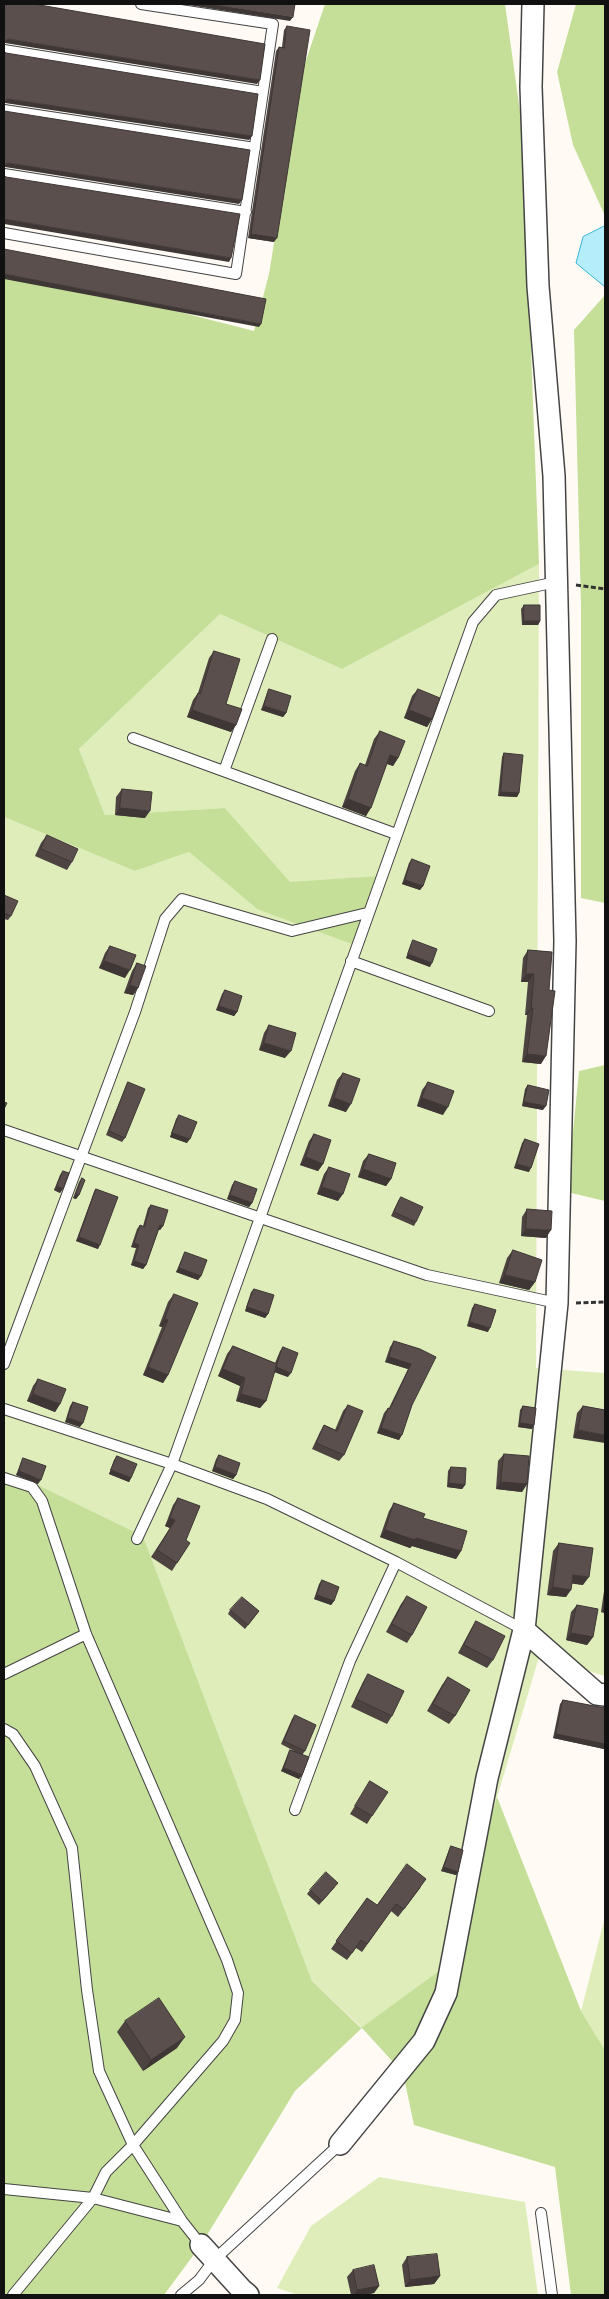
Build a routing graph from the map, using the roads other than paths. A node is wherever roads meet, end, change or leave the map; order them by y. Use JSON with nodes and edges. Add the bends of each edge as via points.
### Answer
{"nodes":[{"id":1,"x":141,"y":4,"type":"edge"},
{"id":2,"x":533,"y":4,"type":"edge"},
{"id":3,"x":4,"y":50,"type":"edge"},
{"id":4,"x":263,"y":92,"type":"junction"},
{"id":5,"x":4,"y":110,"type":"edge"},
{"id":6,"x":255,"y":148,"type":"junction"},
{"id":7,"x":4,"y":174,"type":"edge"},
{"id":8,"x":246,"y":212,"type":"junction"},
{"id":9,"x":4,"y":233,"type":"edge"},
{"id":10,"x":556,"y":582,"type":"junction"},
{"id":11,"x":272,"y":639,"type":"dead end"},
{"id":12,"x":134,"y":738,"type":"dead end"},
{"id":13,"x":224,"y":771,"type":"junction"},
{"id":14,"x":396,"y":834,"type":"junction"},
{"id":15,"x":367,"y":913,"type":"junction"},
{"id":16,"x":351,"y":960,"type":"junction"},
{"id":17,"x":489,"y":1011,"type":"dead end"},
{"id":18,"x":4,"y":1130,"type":"edge"},
{"id":19,"x":81,"y":1157,"type":"junction"},
{"id":20,"x":259,"y":1219,"type":"junction"},
{"id":21,"x":557,"y":1303,"type":"junction"},
{"id":22,"x":4,"y":1364,"type":"edge"},
{"id":23,"x":4,"y":1409,"type":"edge"},
{"id":24,"x":172,"y":1464,"type":"junction"},
{"id":25,"x":4,"y":1478,"type":"edge"},
{"id":26,"x":137,"y":1539,"type":"dead end"},
{"id":27,"x":396,"y":1562,"type":"junction"},
{"id":28,"x":524,"y":1630,"type":"junction"},
{"id":29,"x":86,"y":1634,"type":"junction"},
{"id":30,"x":4,"y":1674,"type":"edge"},
{"id":31,"x":605,"y":1695,"type":"edge"},
{"id":32,"x":4,"y":1729,"type":"edge"},
{"id":33,"x":296,"y":1810,"type":"dead end"},
{"id":34,"x":340,"y":2144,"type":"joint"},
{"id":35,"x":133,"y":2145,"type":"junction"},
{"id":36,"x":4,"y":2188,"type":"edge"},
{"id":37,"x":93,"y":2198,"type":"junction"},
{"id":38,"x":541,"y":2214,"type":"dead end"},
{"id":39,"x":182,"y":2221,"type":"junction"},
{"id":40,"x":208,"y":2252,"type":"junction"},
{"id":41,"x":13,"y":2295,"type":"edge"},
{"id":42,"x":181,"y":2295,"type":"edge"},
{"id":43,"x":248,"y":2295,"type":"edge"},
{"id":44,"x":552,"y":2295,"type":"edge"}],
"edges":[{"from":1,"to":4,"type":"lane","via":[[273,24]]},
{"from":2,"to":10,"type":"street","via":[[531,87],[538,286],[554,476]]},
{"from":3,"to":4,"type":"lane"},
{"from":4,"to":6,"type":"lane"},
{"from":5,"to":6,"type":"lane"},
{"from":6,"to":8,"type":"lane"},
{"from":7,"to":8,"type":"lane"},
{"from":8,"to":9,"type":"lane","via":[[236,274]]},
{"from":10,"to":14,"type":"lane","via":[[496,595],[473,622]]},
{"from":10,"to":21,"type":"street","via":[[565,941]]},
{"from":11,"to":13,"type":"lane"},
{"from":12,"to":13,"type":"lane"},
{"from":13,"to":14,"type":"lane"},
{"from":14,"to":15,"type":"lane"},
{"from":15,"to":16,"type":"lane"},
{"from":15,"to":19,"type":"lane","via":[[292,932],[182,898],[165,919],[135,1012]]},
{"from":16,"to":17,"type":"lane"},
{"from":16,"to":20,"type":"lane"},
{"from":18,"to":19,"type":"lane"},
{"from":19,"to":20,"type":"lane"},
{"from":19,"to":22,"type":"lane"},
{"from":20,"to":21,"type":"lane","via":[[427,1275]]},
{"from":20,"to":24,"type":"lane"},
{"from":21,"to":28,"type":"street"},
{"from":23,"to":24,"type":"lane"},
{"from":24,"to":26,"type":"lane"},
{"from":24,"to":27,"type":"lane","via":[[267,1499]]},
{"from":25,"to":29,"type":"lane","via":[[32,1487],[42,1501]]},
{"from":27,"to":28,"type":"lane"},
{"from":27,"to":33,"type":"lane","via":[[350,1661]]},
{"from":28,"to":31,"type":"street","via":[[597,1694]]},
{"from":28,"to":34,"type":"street","via":[[487,1778],[446,1993],[424,2040]]},
{"from":29,"to":30,"type":"lane"},
{"from":29,"to":35,"type":"lane","via":[[227,1960],[238,1993],[235,2020],[223,2042]]},
{"from":32,"to":35,"type":"lane","via":[[13,1734],[36,1766],[72,1848],[99,2071]]},
{"from":34,"to":40,"type":"lane"},
{"from":35,"to":37,"type":"lane","via":[[106,2172]]},
{"from":35,"to":39,"type":"lane"},
{"from":36,"to":37,"type":"lane"},
{"from":37,"to":39,"type":"lane"},
{"from":37,"to":41,"type":"lane"},
{"from":38,"to":44,"type":"lane"},
{"from":39,"to":40,"type":"lane"},
{"from":40,"to":42,"type":"lane","via":[[199,2280]]},
{"from":40,"to":43,"type":"street"}]}
